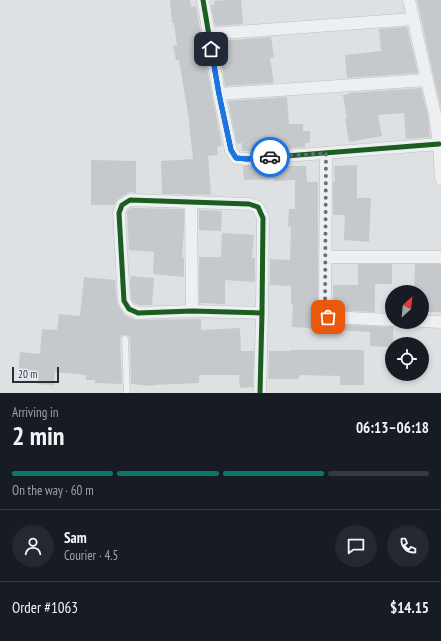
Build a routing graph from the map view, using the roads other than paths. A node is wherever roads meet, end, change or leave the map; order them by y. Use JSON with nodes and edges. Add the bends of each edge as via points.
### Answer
{"nodes":[{"id":1,"x":203,"y":0,"type":"edge"},
{"id":2,"x":409,"y":0,"type":"edge"},
{"id":3,"x":414,"y":19,"type":"junction"},
{"id":4,"x":209,"y":34,"type":"junction"},
{"id":5,"x":427,"y":80,"type":"junction"},
{"id":6,"x":219,"y":94,"type":"junction"},
{"id":7,"x":439,"y":144,"type":"junction"},
{"id":8,"x":326,"y":153,"type":"junction"},
{"id":9,"x":441,"y":179,"type":"edge"},
{"id":10,"x":191,"y":202,"type":"junction"},
{"id":11,"x":325,"y":256,"type":"junction"},
{"id":12,"x":441,"y":256,"type":"edge"},
{"id":13,"x":192,"y":312,"type":"junction"},
{"id":14,"x":262,"y":313,"type":"junction"},
{"id":15,"x":385,"y":320,"type":"edge"},
{"id":16,"x":429,"y":321,"type":"edge"},
{"id":17,"x":441,"y":322,"type":"edge"},
{"id":18,"x":125,"y":339,"type":"dead end"},
{"id":19,"x":127,"y":393,"type":"edge"},
{"id":20,"x":260,"y":393,"type":"edge"}],
"edges":[{"from":1,"to":4,"type":"street"},
{"from":2,"to":3,"type":"street"},
{"from":3,"to":4,"type":"street"},
{"from":3,"to":5,"type":"street"},
{"from":4,"to":6,"type":"street"},
{"from":5,"to":6,"type":"street"},
{"from":5,"to":7,"type":"street"},
{"from":6,"to":8,"type":"street","via":[[231,150],[236,158]]},
{"from":7,"to":8,"type":"street"},
{"from":7,"to":9,"type":"street"},
{"from":8,"to":11,"type":"street"},
{"from":10,"to":13,"type":"street"},
{"from":10,"to":13,"type":"street","via":[[130,200],[122,205],[119,213],[124,301],[128,310],[138,313]]},
{"from":10,"to":14,"type":"street","via":[[249,204],[258,207],[263,218]]},
{"from":11,"to":12,"type":"street"},
{"from":11,"to":15,"type":"street","via":[[325,308],[328,317]]},
{"from":13,"to":14,"type":"street"},
{"from":14,"to":20,"type":"street"},
{"from":16,"to":17,"type":"street"},
{"from":18,"to":19,"type":"lane"}]}
